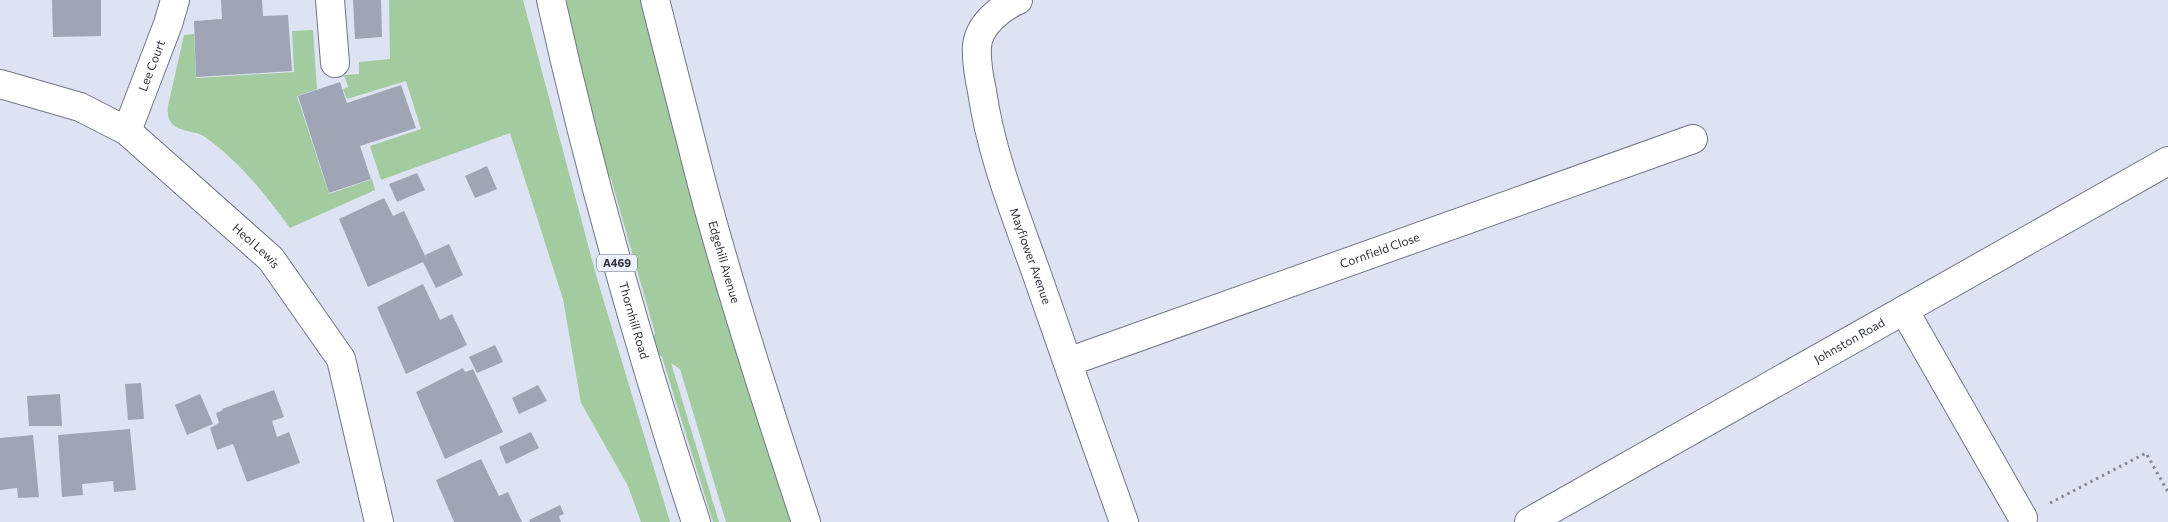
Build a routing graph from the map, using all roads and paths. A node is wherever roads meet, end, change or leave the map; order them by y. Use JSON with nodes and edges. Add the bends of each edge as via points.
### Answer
{"nodes":[{"id":1,"x":175,"y":0,"type":"edge"},
{"id":2,"x":330,"y":0,"type":"edge"},
{"id":3,"x":551,"y":0,"type":"edge"},
{"id":4,"x":655,"y":0,"type":"edge"},
{"id":5,"x":1018,"y":0,"type":"edge"},
{"id":6,"x":335,"y":63,"type":"dead end"},
{"id":7,"x":0,"y":84,"type":"edge"},
{"id":8,"x":128,"y":131,"type":"junction"},
{"id":9,"x":1693,"y":139,"type":"dead end"},
{"id":10,"x":2168,"y":161,"type":"edge"},
{"id":11,"x":1904,"y":310,"type":"junction"},
{"id":12,"x":1068,"y":362,"type":"junction"},
{"id":13,"x":2168,"y":492,"type":"edge"},
{"id":14,"x":2023,"y":518,"type":"joint"},
{"id":15,"x":379,"y":522,"type":"edge"},
{"id":16,"x":696,"y":522,"type":"edge"},
{"id":17,"x":806,"y":522,"type":"edge"},
{"id":18,"x":1124,"y":522,"type":"edge"},
{"id":19,"x":1529,"y":522,"type":"edge"}],
"edges":[{"from":1,"to":8,"type":"street","name":"Lee Court"},
{"from":2,"to":6,"type":"street"},
{"from":3,"to":16,"type":"street","name":"Thornhill Road","number":"A469","via":[[577,115],[616,259]]},
{"from":4,"to":17,"type":"street","name":"Edgehill Avenue","via":[[732,290]]},
{"from":5,"to":12,"type":"street","name":"Mayflower Avenue","via":[[996,13],[984,28],[977,44],[978,66],[993,149]]},
{"from":7,"to":8,"type":"street","name":"Heol Lewis","via":[[80,107]]},
{"from":8,"to":15,"type":"street","name":"Heol Lewis","via":[[271,259],[341,359]]},
{"from":9,"to":12,"type":"street","name":"Cornfield Close"},
{"from":10,"to":11,"type":"street","name":"Johnston Road"},
{"from":11,"to":14,"type":"street"},
{"from":11,"to":19,"type":"street","name":"Johnston Road"},
{"from":12,"to":18,"type":"street","name":"Mayflower Avenue"},
{"from":13,"to":14,"type":"path","via":[[2146,453]]}]}
